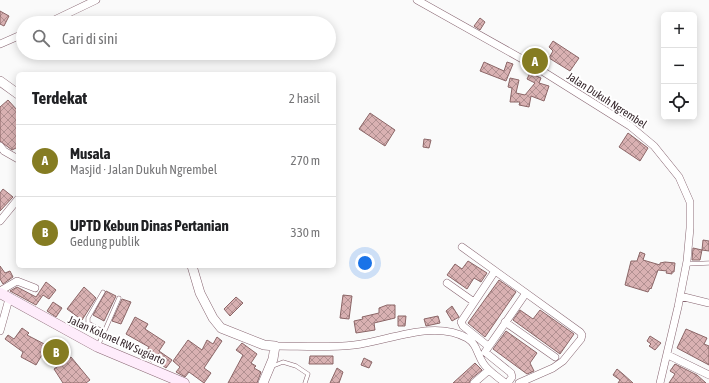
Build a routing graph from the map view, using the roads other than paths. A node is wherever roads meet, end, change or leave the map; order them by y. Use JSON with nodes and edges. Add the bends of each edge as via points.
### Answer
{"nodes":[{"id":1,"x":96,"y":0,"type":"edge"},
{"id":2,"x":417,"y":0,"type":"edge"},
{"id":3,"x":63,"y":16,"type":"edge"},
{"id":4,"x":16,"y":37,"type":"edge"},
{"id":5,"x":0,"y":44,"type":"edge"},
{"id":6,"x":0,"y":81,"type":"edge"},
{"id":7,"x":16,"y":93,"type":"edge"},
{"id":8,"x":0,"y":146,"type":"edge"},
{"id":9,"x":16,"y":158,"type":"edge"},
{"id":10,"x":16,"y":201,"type":"edge"},
{"id":11,"x":0,"y":221,"type":"edge"},
{"id":12,"x":462,"y":247,"type":"dead end"},
{"id":13,"x":709,"y":263,"type":"edge"},
{"id":14,"x":686,"y":264,"type":"junction"},
{"id":15,"x":193,"y":268,"type":"edge"},
{"id":16,"x":495,"y":271,"type":"junction"},
{"id":17,"x":447,"y":283,"type":"dead end"},
{"id":18,"x":35,"y":288,"type":"dead end"},
{"id":19,"x":0,"y":292,"type":"edge"},
{"id":20,"x":103,"y":292,"type":"dead end"},
{"id":21,"x":526,"y":293,"type":"junction"},
{"id":22,"x":680,"y":296,"type":"junction"},
{"id":23,"x":118,"y":298,"type":"dead end"},
{"id":24,"x":9,"y":299,"type":"junction"},
{"id":25,"x":474,"y":302,"type":"junction"},
{"id":26,"x":709,"y":303,"type":"edge"},
{"id":27,"x":505,"y":322,"type":"junction"},
{"id":28,"x":0,"y":331,"type":"edge"},
{"id":29,"x":104,"y":332,"type":"junction"},
{"id":30,"x":275,"y":346,"type":"junction"},
{"id":31,"x":488,"y":346,"type":"junction"},
{"id":32,"x":98,"y":347,"type":"junction"},
{"id":33,"x":668,"y":355,"type":"junction"},
{"id":34,"x":555,"y":357,"type":"dead end"},
{"id":35,"x":270,"y":367,"type":"junction"},
{"id":36,"x":489,"y":370,"type":"junction"},
{"id":37,"x":709,"y":375,"type":"edge"},
{"id":38,"x":167,"y":380,"type":"edge"},
{"id":39,"x":184,"y":383,"type":"edge"},
{"id":40,"x":263,"y":383,"type":"edge"},
{"id":41,"x":305,"y":383,"type":"edge"},
{"id":42,"x":474,"y":383,"type":"edge"},
{"id":43,"x":507,"y":383,"type":"edge"},
{"id":44,"x":519,"y":383,"type":"edge"},
{"id":45,"x":660,"y":383,"type":"edge"}],
"edges":[{"from":1,"to":3,"type":"street"},
{"from":2,"to":14,"type":"street","name":"Jalan Dukuh Ngrembel","via":[[531,64],[630,126],[654,146],[679,177],[690,202]]},
{"from":4,"to":5,"type":"street"},
{"from":6,"to":7,"type":"street"},
{"from":8,"to":9,"type":"street"},
{"from":10,"to":11,"type":"street"},
{"from":12,"to":16,"type":"street"},
{"from":13,"to":14,"type":"lane"},
{"from":14,"to":22,"type":"street","name":"Jalan Dukuh Ngrembel"},
{"from":15,"to":30,"type":"street","via":[[200,293],[221,328],[264,345]]},
{"from":16,"to":21,"type":"street"},
{"from":16,"to":25,"type":"street"},
{"from":17,"to":25,"type":"street"},
{"from":18,"to":19,"type":"street","via":[[17,281]]},
{"from":19,"to":24,"type":"main road","name":"Jalan Kolonel RW Sugiarto"},
{"from":20,"to":29,"type":"lane","via":[[88,318],[88,323]]},
{"from":21,"to":27,"type":"street"},
{"from":21,"to":44,"type":"street","via":[[582,335],[563,360],[553,368]]},
{"from":22,"to":26,"type":"street"},
{"from":22,"to":33,"type":"street","name":"Jalan Dukuh Ngrembel"},
{"from":23,"to":29,"type":"lane"},
{"from":24,"to":28,"type":"street"},
{"from":24,"to":32,"type":"main road","name":"Jalan Kolonel RW Sugiarto"},
{"from":25,"to":31,"type":"street","via":[[461,324]]},
{"from":27,"to":31,"type":"street"},
{"from":27,"to":34,"type":"street"},
{"from":29,"to":32,"type":"lane"},
{"from":30,"to":35,"type":"street"},
{"from":30,"to":36,"type":"street","via":[[354,345],[412,332],[454,332],[469,339]]},
{"from":31,"to":43,"type":"street","via":[[485,352],[511,373],[512,377]]},
{"from":32,"to":38,"type":"main road","name":"Jalan Kolonel RW Sugiarto"},
{"from":33,"to":37,"type":"street"},
{"from":33,"to":45,"type":"street","name":"Jalan Dukuh Ngrembel"},
{"from":35,"to":40,"type":"street"},
{"from":35,"to":41,"type":"lane","via":[[283,362],[296,366],[308,374]]},
{"from":36,"to":42,"type":"street"},
{"from":36,"to":43,"type":"street"},
{"from":38,"to":39,"type":"main road","name":"Jalan Kolonel RW Sugiarto"}]}
